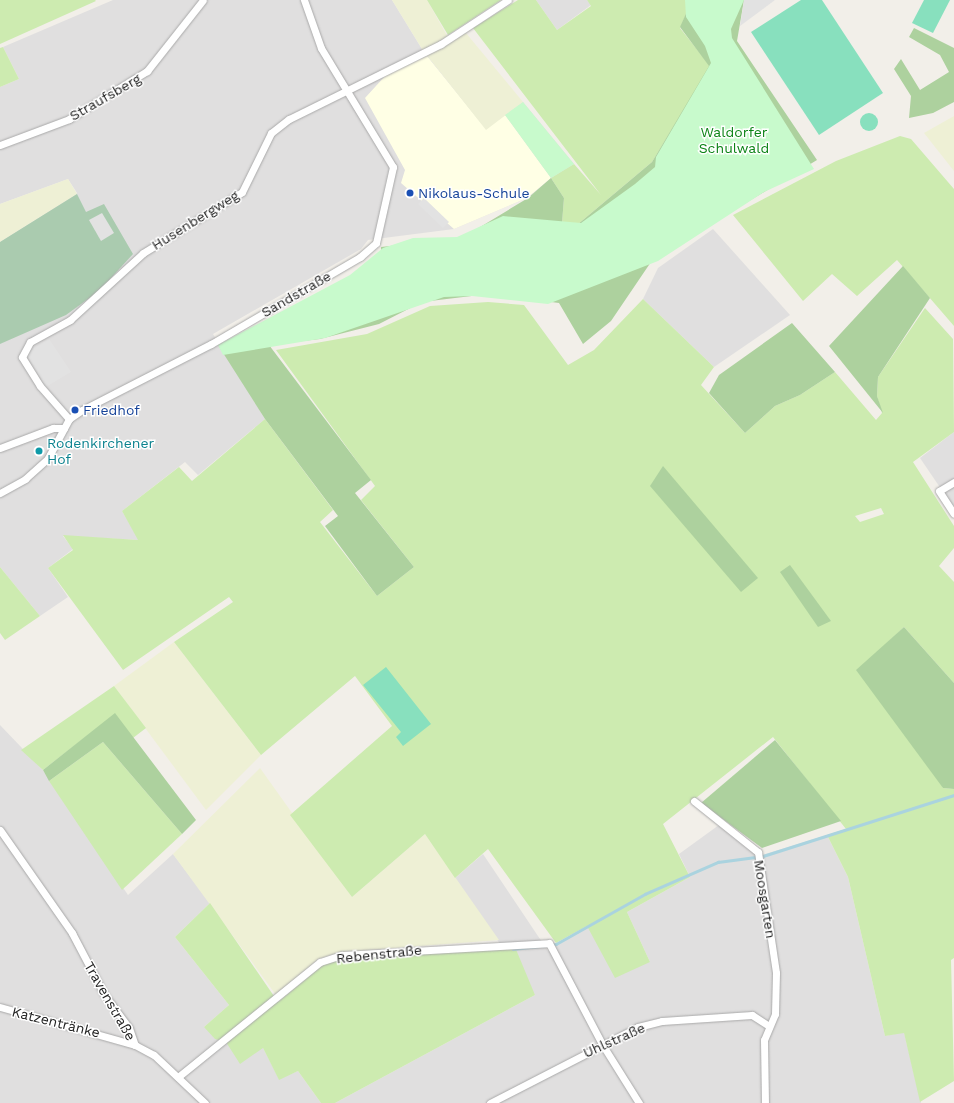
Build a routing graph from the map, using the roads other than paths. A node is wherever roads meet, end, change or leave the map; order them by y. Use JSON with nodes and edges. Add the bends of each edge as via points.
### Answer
{"nodes":[{"id":1,"x":203,"y":0,"type":"edge"},
{"id":2,"x":304,"y":0,"type":"edge"},
{"id":3,"x":508,"y":0,"type":"edge"},
{"id":4,"x":347,"y":88,"type":"junction"},
{"id":5,"x":0,"y":145,"type":"edge"},
{"id":6,"x":69,"y":419,"type":"junction"},
{"id":7,"x":64,"y":428,"type":"junction"},
{"id":8,"x":0,"y":448,"type":"edge"},
{"id":9,"x":954,"y":482,"type":"edge"},
{"id":10,"x":0,"y":493,"type":"edge"},
{"id":11,"x":954,"y":514,"type":"edge"},
{"id":12,"x":694,"y":801,"type":"dead end"},
{"id":13,"x":0,"y":830,"type":"edge"},
{"id":14,"x":0,"y":1007,"type":"edge"},
{"id":15,"x":769,"y":1026,"type":"junction"},
{"id":16,"x":602,"y":1044,"type":"junction"},
{"id":17,"x":135,"y":1045,"type":"junction"},
{"id":18,"x":178,"y":1077,"type":"junction"},
{"id":19,"x":205,"y":1103,"type":"edge"},
{"id":20,"x":490,"y":1103,"type":"edge"},
{"id":21,"x":639,"y":1103,"type":"edge"},
{"id":22,"x":765,"y":1103,"type":"edge"}],
"edges":[{"from":1,"to":5,"type":"street","name":"Straufsberg","via":[[148,71],[69,119]]},
{"from":2,"to":4,"type":"street","name":"Sandstraße","via":[[321,48]]},
{"from":3,"to":4,"type":"street","name":"Husenbergweg","via":[[441,44]]},
{"from":4,"to":6,"type":"street","name":"Husenbergweg","via":[[289,119],[271,134],[242,192],[143,253],[70,320],[30,342],[22,357],[40,386]]},
{"from":4,"to":6,"type":"street","name":"Sandstraße","via":[[393,167],[376,243],[360,256],[211,344]]},
{"from":6,"to":7,"type":"street"},
{"from":7,"to":8,"type":"street","via":[[53,428]]},
{"from":7,"to":10,"type":"street","via":[[48,458],[25,479]]},
{"from":9,"to":11,"type":"street","via":[[939,491]]},
{"from":12,"to":15,"type":"street","name":"Moosgarten","via":[[758,852],[776,973],[775,1014]]},
{"from":13,"to":17,"type":"street","name":"Travenstraße","via":[[75,939]]},
{"from":14,"to":17,"type":"street","name":"Katzentränke"},
{"from":15,"to":16,"type":"street","name":"Uhlstraße","via":[[752,1015],[662,1021]]},
{"from":15,"to":22,"type":"street","name":"Moosgarten","via":[[764,1040],[762,1067]]},
{"from":16,"to":18,"type":"street","name":"Rebenstraße","via":[[551,945],[342,955],[320,962]]},
{"from":16,"to":20,"type":"street","name":"Uhlstraße"},
{"from":16,"to":21,"type":"street"},
{"from":17,"to":18,"type":"street","name":"Travenstraße","via":[[154,1055]]},
{"from":18,"to":19,"type":"street","name":"Travenstraße"}]}
